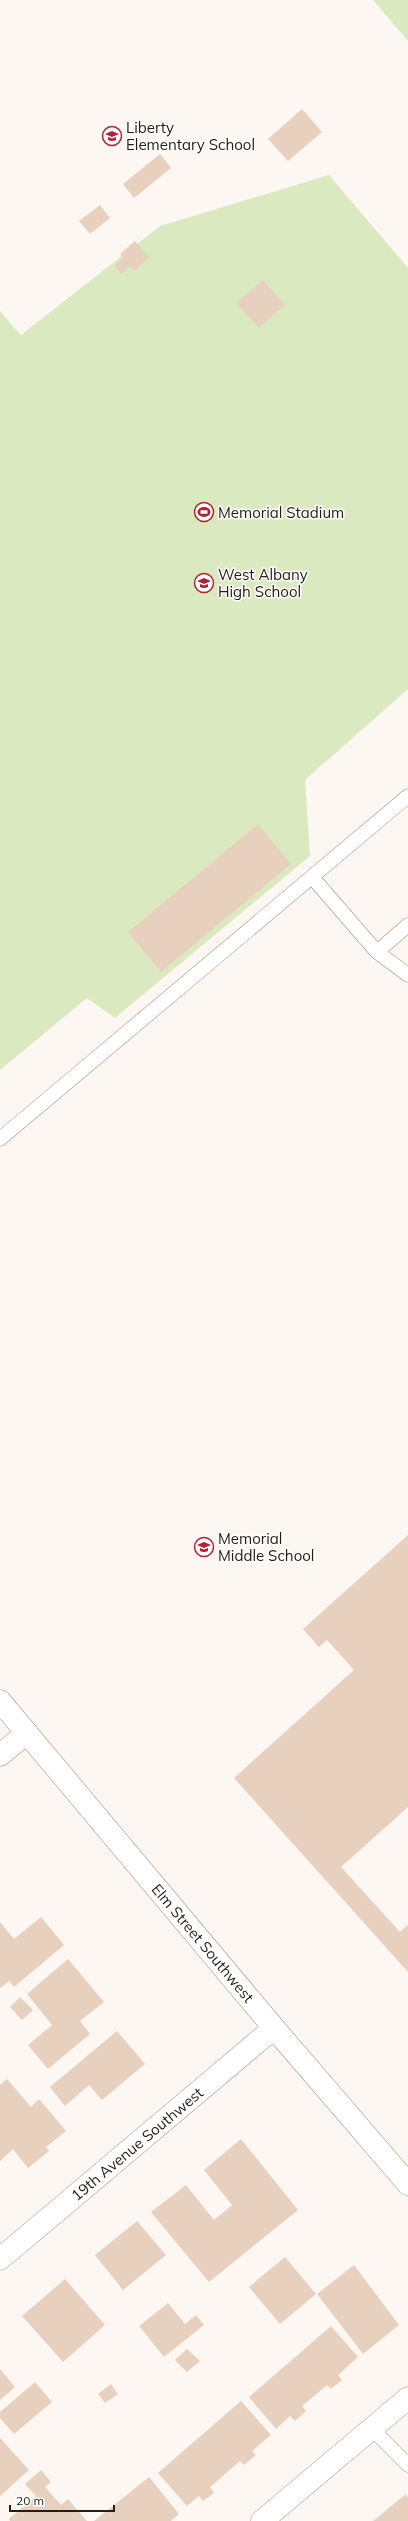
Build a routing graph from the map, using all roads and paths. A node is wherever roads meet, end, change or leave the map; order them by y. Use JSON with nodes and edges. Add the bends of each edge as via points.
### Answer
{"nodes":[{"id":1,"x":408,"y":796,"type":"edge"},
{"id":2,"x":312,"y":877,"type":"junction"},
{"id":3,"x":408,"y":925,"type":"edge"},
{"id":4,"x":377,"y":952,"type":"junction"},
{"id":5,"x":408,"y":975,"type":"edge"},
{"id":6,"x":0,"y":1139,"type":"edge"},
{"id":7,"x":0,"y":1700,"type":"edge"},
{"id":8,"x":27,"y":1733,"type":"junction"},
{"id":9,"x":0,"y":1755,"type":"edge"},
{"id":10,"x":274,"y":2028,"type":"junction"},
{"id":11,"x":408,"y":2184,"type":"edge"},
{"id":12,"x":0,"y":2259,"type":"edge"},
{"id":13,"x":408,"y":2398,"type":"edge"},
{"id":14,"x":372,"y":2428,"type":"junction"},
{"id":15,"x":408,"y":2466,"type":"edge"},
{"id":16,"x":262,"y":2521,"type":"edge"}],
"edges":[{"from":1,"to":2,"type":"lane"},
{"from":2,"to":4,"type":"lane"},
{"from":2,"to":6,"type":"lane"},
{"from":3,"to":4,"type":"lane"},
{"from":4,"to":5,"type":"lane"},
{"from":7,"to":8,"type":"street","name":"Elm Street Southwest"},
{"from":8,"to":9,"type":"street"},
{"from":8,"to":10,"type":"street","name":"Elm Street Southwest"},
{"from":10,"to":11,"type":"street","name":"Elm Street Southwest"},
{"from":10,"to":12,"type":"street","name":"19th Avenue Southwest"},
{"from":13,"to":14,"type":"street"},
{"from":14,"to":15,"type":"lane"},
{"from":14,"to":16,"type":"street"}]}
